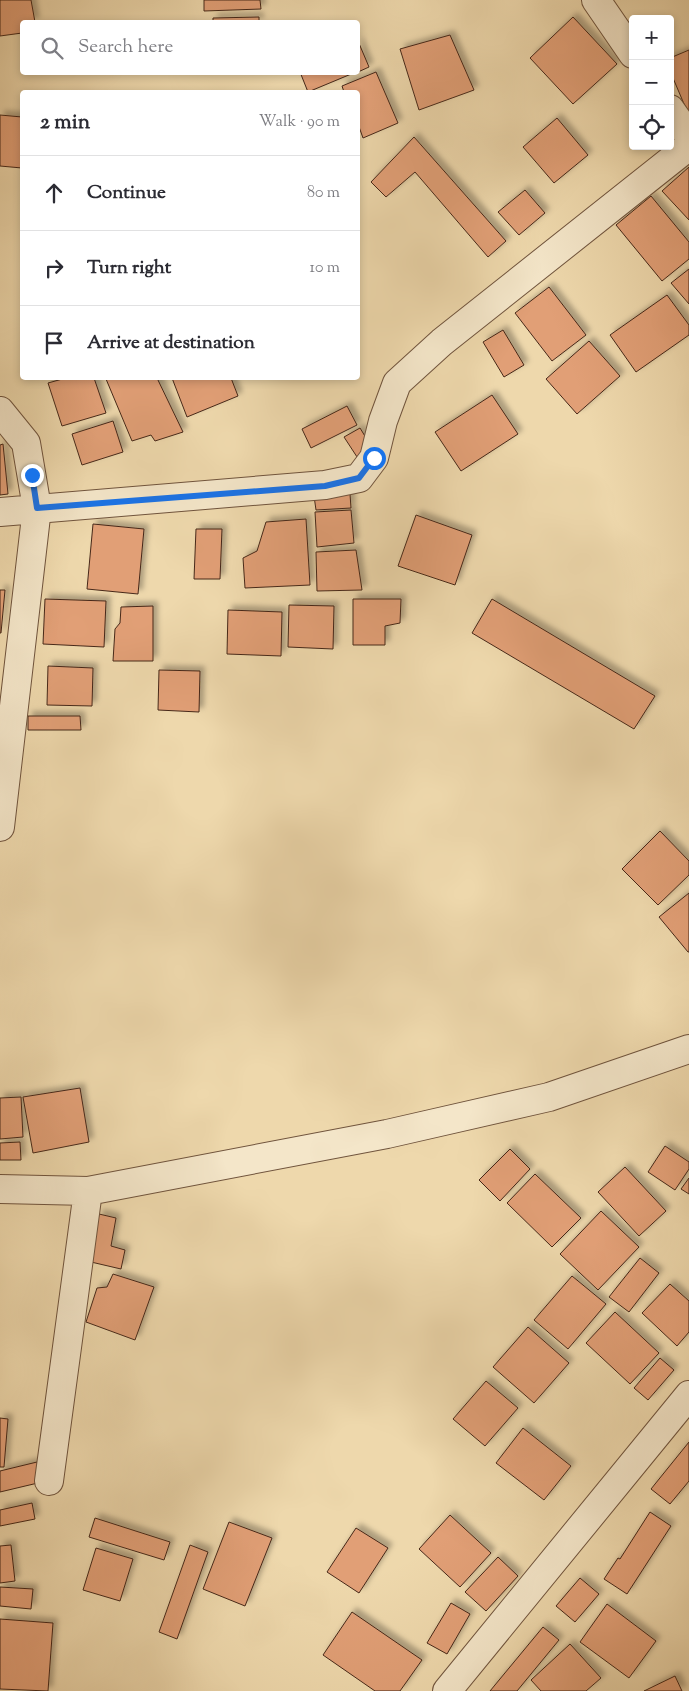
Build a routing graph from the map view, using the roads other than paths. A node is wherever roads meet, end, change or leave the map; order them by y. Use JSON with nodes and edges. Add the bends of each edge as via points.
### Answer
{"nodes":[{"id":1,"x":596,"y":0,"type":"edge"},
{"id":2,"x":629,"y":48,"type":"edge"},
{"id":3,"x":674,"y":115,"type":"edge"},
{"id":4,"x":689,"y":136,"type":"edge"},
{"id":5,"x":689,"y":146,"type":"edge"},
{"id":6,"x":0,"y":411,"type":"edge"},
{"id":7,"x":37,"y":508,"type":"junction"},
{"id":8,"x":0,"y":512,"type":"edge"},
{"id":9,"x":0,"y":827,"type":"edge"},
{"id":10,"x":689,"y":1049,"type":"edge"},
{"id":11,"x":0,"y":1189,"type":"edge"},
{"id":12,"x":88,"y":1191,"type":"junction"},
{"id":13,"x":689,"y":1395,"type":"edge"},
{"id":14,"x":48,"y":1480,"type":"dead end"},
{"id":15,"x":447,"y":1691,"type":"edge"}],
"edges":[{"from":1,"to":2,"type":"street"},
{"from":3,"to":4,"type":"street"},
{"from":5,"to":7,"type":"street","via":[[442,342],[397,384],[374,458],[359,478],[325,486]]},
{"from":6,"to":7,"type":"street","via":[[26,443]]},
{"from":7,"to":8,"type":"street"},
{"from":7,"to":9,"type":"street"},
{"from":10,"to":12,"type":"street","via":[[549,1097],[386,1134]]},
{"from":11,"to":12,"type":"street"},
{"from":12,"to":14,"type":"street"},
{"from":13,"to":15,"type":"street"}]}
